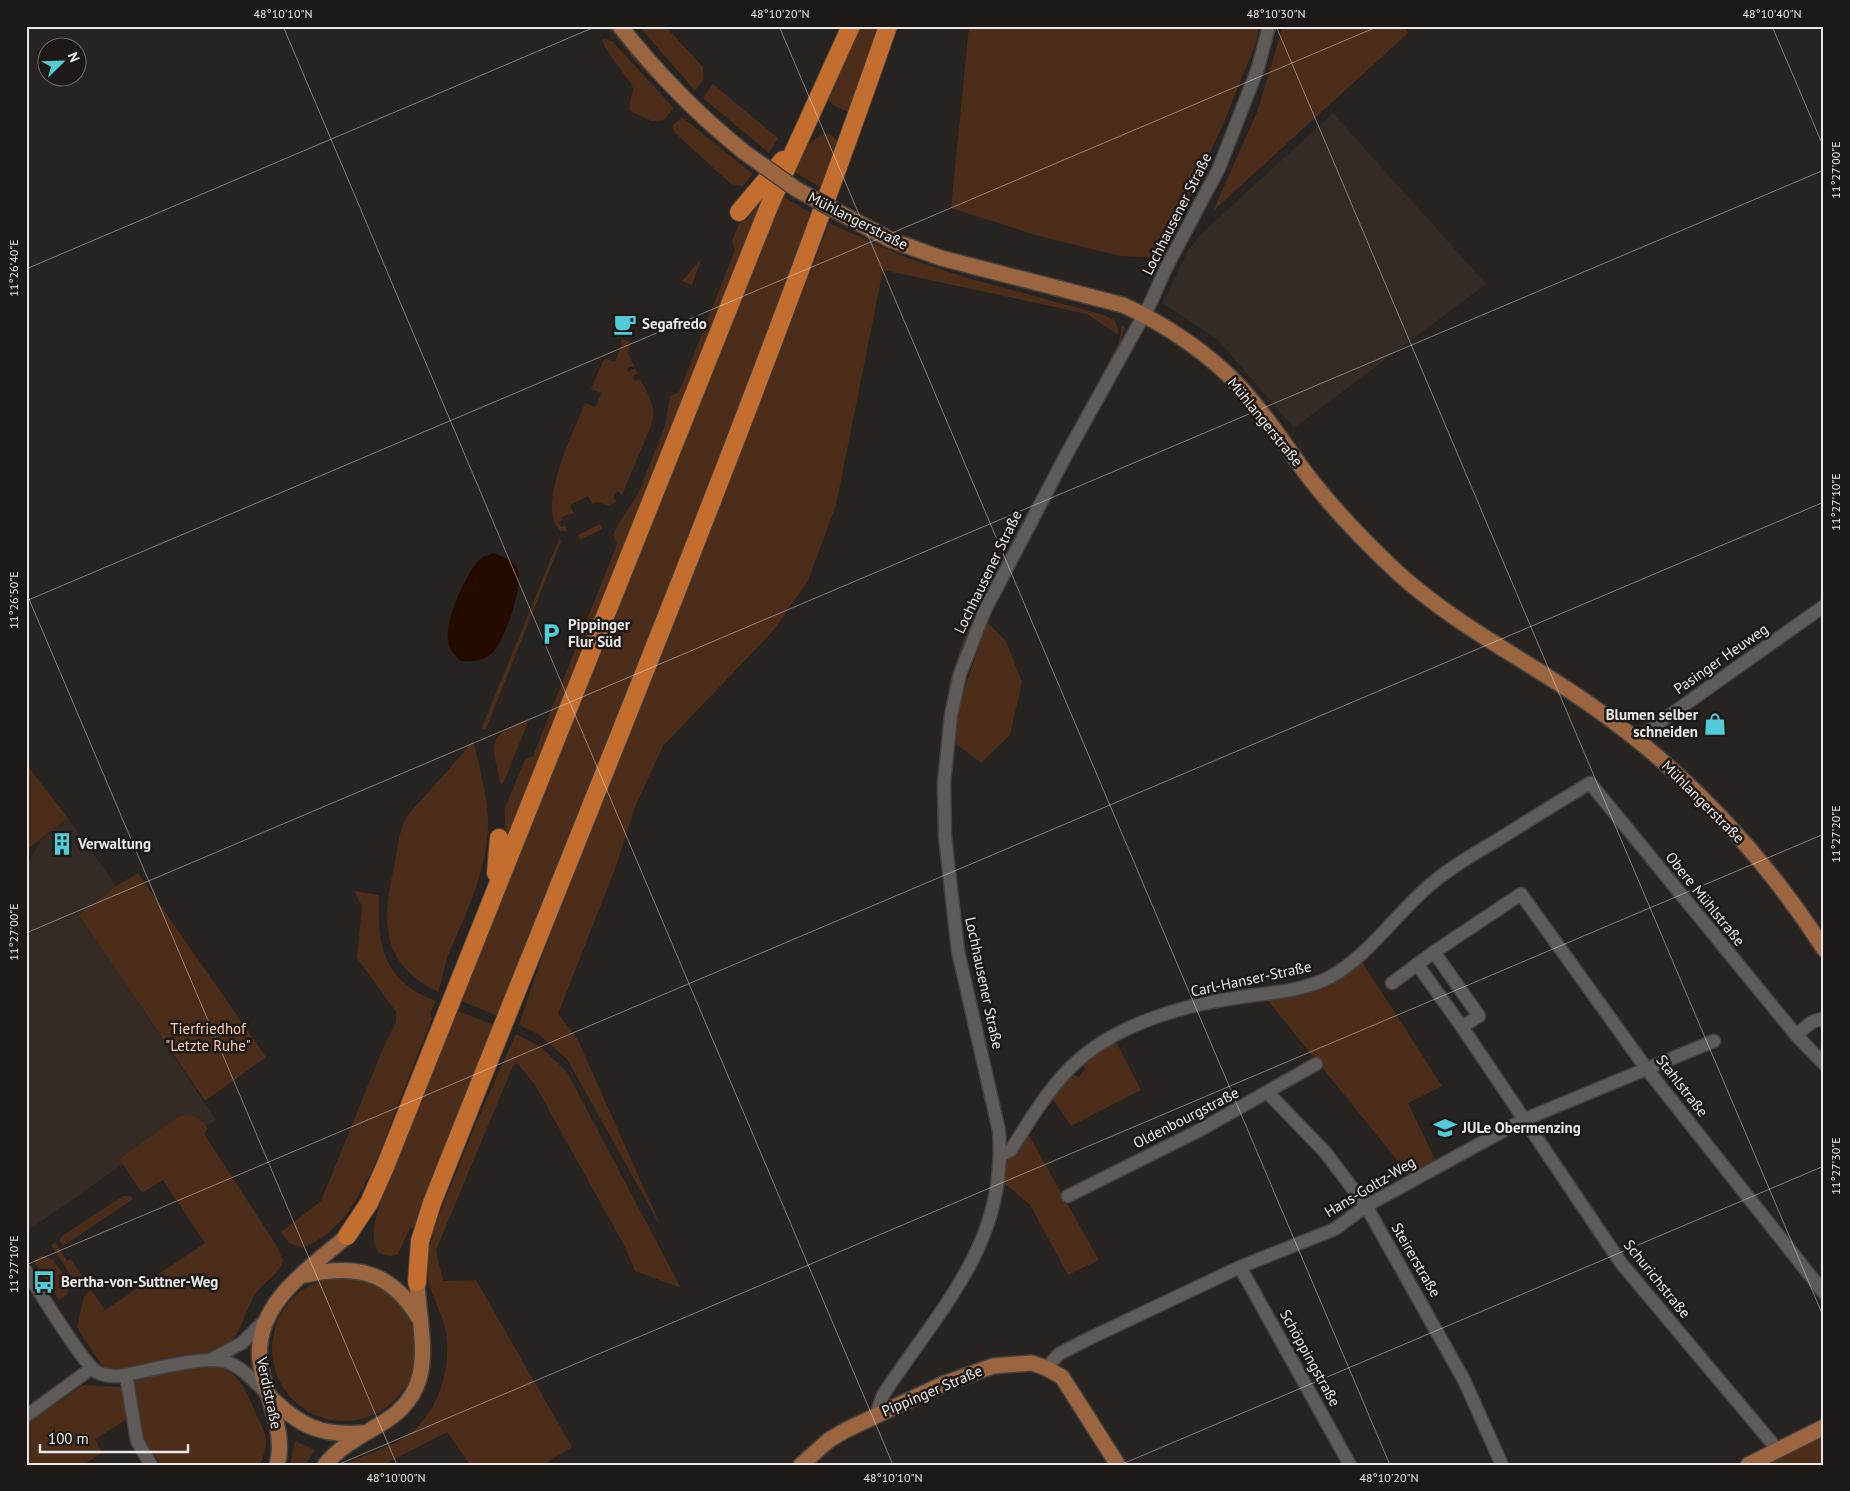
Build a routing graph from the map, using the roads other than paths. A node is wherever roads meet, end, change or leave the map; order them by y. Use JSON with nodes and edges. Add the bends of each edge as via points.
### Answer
{"nodes":[{"id":1,"x":620,"y":26,"type":"edge"},
{"id":2,"x":851,"y":26,"type":"edge"},
{"id":3,"x":888,"y":26,"type":"edge"},
{"id":4,"x":1269,"y":26,"type":"edge"},
{"id":5,"x":798,"y":142,"type":"junction"},
{"id":6,"x":739,"y":212,"type":"dead end"},
{"id":7,"x":1143,"y":314,"type":"junction"},
{"id":8,"x":1824,"y":606,"type":"edge"},
{"id":9,"x":1639,"y":740,"type":"junction"},
{"id":10,"x":1590,"y":783,"type":"joint"},
{"id":11,"x":499,"y":838,"type":"dead end"},
{"id":12,"x":494,"y":894,"type":"junction"},
{"id":13,"x":1824,"y":949,"type":"edge"},
{"id":14,"x":1434,"y":952,"type":"junction"},
{"id":15,"x":1417,"y":964,"type":"junction"},
{"id":16,"x":1392,"y":983,"type":"dead end"},
{"id":17,"x":1824,"y":1021,"type":"edge"},
{"id":18,"x":1462,"y":1027,"type":"junction"},
{"id":19,"x":1796,"y":1035,"type":"junction"},
{"id":20,"x":1714,"y":1041,"type":"dead end"},
{"id":21,"x":1316,"y":1064,"type":"dead end"},
{"id":22,"x":1824,"y":1064,"type":"edge"},
{"id":23,"x":1646,"y":1068,"type":"junction"},
{"id":24,"x":1268,"y":1093,"type":"junction"},
{"id":25,"x":1523,"y":1120,"type":"junction"},
{"id":26,"x":1001,"y":1155,"type":"junction"},
{"id":27,"x":1068,"y":1196,"type":"dead end"},
{"id":28,"x":1366,"y":1206,"type":"junction"},
{"id":29,"x":347,"y":1236,"type":"joint"},
{"id":30,"x":1240,"y":1267,"type":"junction"},
{"id":31,"x":26,"y":1271,"type":"edge"},
{"id":32,"x":303,"y":1275,"type":"junction"},
{"id":33,"x":417,"y":1282,"type":"joint"},
{"id":34,"x":1824,"y":1293,"type":"edge"},
{"id":35,"x":266,"y":1320,"type":"junction"},
{"id":36,"x":421,"y":1323,"type":"junction"},
{"id":37,"x":212,"y":1359,"type":"junction"},
{"id":38,"x":92,"y":1368,"type":"junction"},
{"id":39,"x":1046,"y":1368,"type":"junction"},
{"id":40,"x":126,"y":1375,"type":"junction"},
{"id":41,"x":269,"y":1396,"type":"junction"},
{"id":42,"x":876,"y":1415,"type":"junction"},
{"id":43,"x":26,"y":1416,"type":"edge"},
{"id":44,"x":1824,"y":1427,"type":"edge"},
{"id":45,"x":367,"y":1432,"type":"junction"},
{"id":46,"x":1777,"y":1449,"type":"junction"},
{"id":47,"x":151,"y":1465,"type":"edge"},
{"id":48,"x":277,"y":1465,"type":"edge"},
{"id":49,"x":325,"y":1465,"type":"edge"},
{"id":50,"x":801,"y":1465,"type":"edge"},
{"id":51,"x":1118,"y":1465,"type":"edge"},
{"id":52,"x":1350,"y":1465,"type":"edge"},
{"id":53,"x":1502,"y":1465,"type":"edge"},
{"id":54,"x":1748,"y":1465,"type":"edge"}],
"edges":[{"from":1,"to":7,"type":"main road","name":"Mühlangerstraße","bridge":true,"via":[[706,122],[796,189],[891,240],[941,258],[1122,305]]},
{"from":2,"to":5,"type":"highway"},
{"from":3,"to":33,"type":"highway","via":[[808,252],[432,1203],[420,1241]]},
{"from":4,"to":7,"type":"street","name":"Lochhausener Straße","via":[[1258,68],[1231,143]]},
{"from":5,"to":6,"type":"highway"},
{"from":5,"to":12,"type":"highway","via":[[770,204]]},
{"from":7,"to":9,"type":"main road","name":"Mühlangerstraße","via":[[1214,363],[1241,387],[1334,508],[1358,535],[1424,596],[1453,618],[1590,704]]},
{"from":7,"to":26,"type":"street","name":"Lochhausener Straße","via":[[985,610],[960,674],[951,715],[944,783],[945,836],[953,917],[962,971],[993,1102]]},
{"from":8,"to":9,"type":"street","name":"Pasinger Heuweg"},
{"from":9,"to":13,"type":"main road","name":"Mühlangerstraße","via":[[1708,803],[1761,861]]},
{"from":10,"to":19,"type":"street","name":"Obere Mühlstraße"},
{"from":10,"to":26,"type":"street","name":"Carl-Hanser-Straße","via":[[1460,862],[1429,885],[1340,972],[1293,990],[1217,1000],[1164,1016],[1122,1032],[1092,1050],[1068,1071],[1011,1150]]},
{"from":11,"to":12,"type":"highway"},
{"from":12,"to":29,"type":"highway","via":[[385,1168],[369,1203]]},
{"from":14,"to":15,"type":"street"},
{"from":14,"to":18,"type":"street","via":[[1479,1016]]},
{"from":14,"to":23,"type":"street","name":"Stahlstraße","via":[[1522,894]]},
{"from":15,"to":16,"type":"street"},
{"from":15,"to":18,"type":"street","name":"Schurichstraße"},
{"from":17,"to":19,"type":"street","via":[[1812,1022]]},
{"from":18,"to":25,"type":"street","name":"Schurichstraße"},
{"from":19,"to":22,"type":"street","name":"Obere Mühlstraße"},
{"from":20,"to":23,"type":"street","name":"Hans-Goltz-Weg"},
{"from":21,"to":24,"type":"street","name":"Oldenbourgstraße"},
{"from":23,"to":25,"type":"street","name":"Hans-Goltz-Weg"},
{"from":23,"to":34,"type":"street","name":"Stahlstraße"},
{"from":24,"to":27,"type":"street","name":"Oldenbourgstraße"},
{"from":24,"to":28,"type":"street","name":"Steirerstraße","via":[[1325,1152]]},
{"from":25,"to":28,"type":"street","name":"Hans-Goltz-Weg"},
{"from":25,"to":46,"type":"street","name":"Schurichstraße","via":[[1621,1263]]},
{"from":26,"to":42,"type":"street","name":"Lochhausener Straße","via":[[996,1197],[979,1248],[950,1298],[884,1395]]},
{"from":28,"to":30,"type":"street","name":"Hans-Goltz-Weg","via":[[1335,1229]]},
{"from":28,"to":53,"type":"street","name":"Steirerstraße","via":[[1464,1380]]},
{"from":29,"to":32,"type":"main road","name":"Verdistraße"},
{"from":30,"to":39,"type":"street","name":"Hans-Goltz-Weg","via":[[1059,1354]]},
{"from":30,"to":52,"type":"street","name":"Schöppingstraße"},
{"from":31,"to":38,"type":"street"},
{"from":32,"to":35,"type":"main road","name":"Verdistraße","via":[[275,1302]]},
{"from":32,"to":36,"type":"main road","via":[[338,1269],[372,1275],[401,1294]]},
{"from":33,"to":36,"type":"main road"},
{"from":35,"to":37,"type":"street","via":[[242,1343]]},
{"from":35,"to":41,"type":"main road","name":"Verdistraße","via":[[259,1345]]},
{"from":36,"to":45,"type":"main road","via":[[423,1367],[416,1388],[403,1407]]},
{"from":37,"to":40,"type":"street"},
{"from":37,"to":41,"type":"street","via":[[240,1368]]},
{"from":38,"to":40,"type":"street","via":[[105,1376]]},
{"from":38,"to":43,"type":"street"},
{"from":39,"to":42,"type":"main road","name":"Pippinger Straße","via":[[1032,1363],[993,1366],[943,1384]]},
{"from":39,"to":51,"type":"main road","name":"Pippinger Straße","via":[[1062,1378]]},
{"from":40,"to":47,"type":"street","via":[[137,1441]]},
{"from":41,"to":45,"type":"main road","via":[[303,1424],[323,1432]]},
{"from":41,"to":48,"type":"main road","name":"Verdistraße","via":[[277,1425]]},
{"from":42,"to":50,"type":"main road","name":"Pippinger Straße","via":[[829,1440]]},
{"from":44,"to":46,"type":"main road"},
{"from":45,"to":49,"type":"main road","via":[[347,1444]]},
{"from":46,"to":54,"type":"main road"}]}
